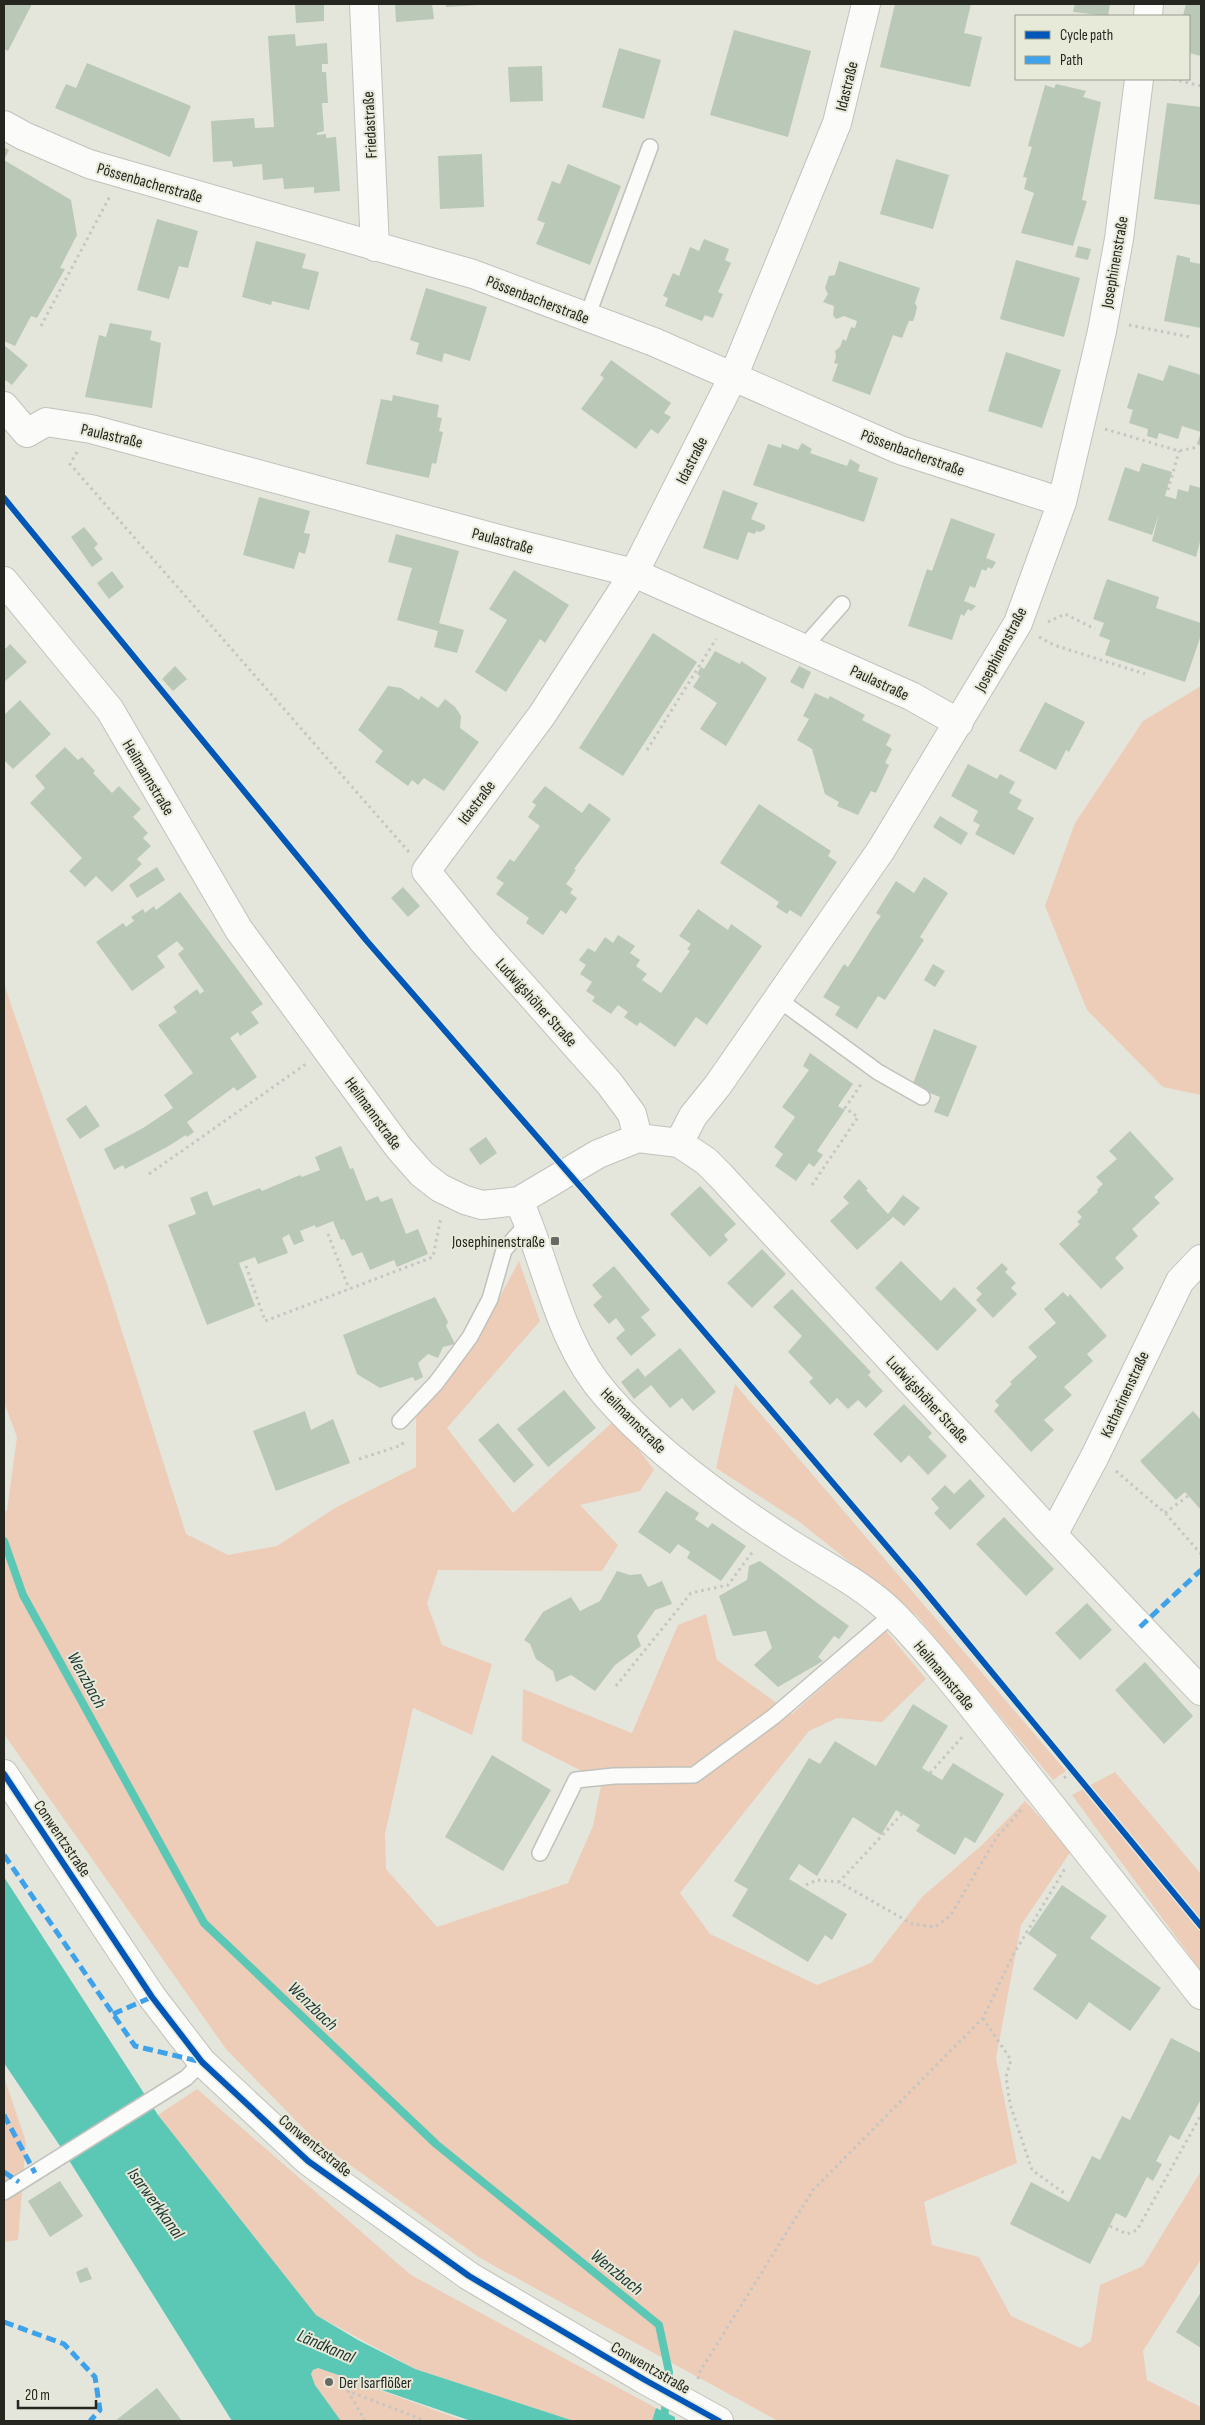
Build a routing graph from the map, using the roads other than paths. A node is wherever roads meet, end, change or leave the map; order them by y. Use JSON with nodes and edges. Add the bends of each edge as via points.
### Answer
{"nodes":[{"id":1,"x":364,"y":4,"type":"edge"},
{"id":2,"x":866,"y":4,"type":"edge"},
{"id":3,"x":1139,"y":80,"type":"edge"},
{"id":4,"x":4,"y":125,"type":"edge"},
{"id":5,"x":650,"y":147,"type":"dead end"},
{"id":6,"x":375,"y":247,"type":"junction"},
{"id":7,"x":587,"y":317,"type":"junction"},
{"id":8,"x":733,"y":377,"type":"junction"},
{"id":9,"x":4,"y":406,"type":"edge"},
{"id":10,"x":1062,"y":502,"type":"junction"},
{"id":11,"x":634,"y":573,"type":"junction"},
{"id":12,"x":4,"y":580,"type":"edge"},
{"id":13,"x":842,"y":604,"type":"dead end"},
{"id":14,"x":804,"y":647,"type":"junction"},
{"id":15,"x":959,"y":723,"type":"junction"},
{"id":16,"x":426,"y":871,"type":"joint"},
{"id":17,"x":778,"y":999,"type":"junction"},
{"id":18,"x":922,"y":1097,"type":"dead end"},
{"id":19,"x":638,"y":1138,"type":"junction"},
{"id":20,"x":679,"y":1143,"type":"junction"},
{"id":21,"x":524,"y":1211,"type":"junction"},
{"id":22,"x":1201,"y":1259,"type":"edge"},
{"id":23,"x":400,"y":1420,"type":"dead end"},
{"id":24,"x":1053,"y":1535,"type":"junction"},
{"id":25,"x":893,"y":1614,"type":"junction"},
{"id":26,"x":1201,"y":1691,"type":"edge"},
{"id":27,"x":4,"y":1774,"type":"edge"},
{"id":28,"x":540,"y":1853,"type":"dead end"},
{"id":29,"x":1201,"y":1995,"type":"edge"},
{"id":30,"x":202,"y":2062,"type":"junction"},
{"id":31,"x":4,"y":2192,"type":"edge"},
{"id":32,"x":719,"y":2421,"type":"edge"}],
"edges":[{"from":1,"to":6,"type":"street","name":"Friedastraße"},
{"from":2,"to":8,"type":"street","name":"Idastraße","via":[[837,123]]},
{"from":3,"to":10,"type":"street","name":"Josephinenstraße","via":[[1119,239]]},
{"from":4,"to":6,"type":"street","name":"Pössenbacherstraße","via":[[89,164]]},
{"from":5,"to":7,"type":"lane"},
{"from":6,"to":7,"type":"street","name":"Pössenbacherstraße","via":[[473,274]]},
{"from":7,"to":8,"type":"street","name":"Pössenbacherstraße"},
{"from":8,"to":10,"type":"street","name":"Pössenbacherstraße","via":[[900,450]]},
{"from":8,"to":11,"type":"street","name":"Idastraße"},
{"from":9,"to":11,"type":"street","name":"Paulastraße","via":[[27,433],[46,422],[91,429]]},
{"from":10,"to":15,"type":"street","name":"Josephinenstraße","via":[[1017,624]]},
{"from":11,"to":14,"type":"street","name":"Paulastraße"},
{"from":11,"to":16,"type":"street","name":"Idastraße","via":[[542,714]]},
{"from":12,"to":21,"type":"street","name":"Heilmannstraße","via":[[110,710],[238,930],[399,1148],[422,1174],[446,1192],[482,1204]]},
{"from":13,"to":14,"type":"lane"},
{"from":14,"to":15,"type":"street","name":"Paulastraße","via":[[911,696]]},
{"from":15,"to":17,"type":"street","name":"Josephinenstraße","via":[[881,850]]},
{"from":16,"to":19,"type":"street","name":"Ludwigshöher Straße","via":[[482,940],[609,1082],[632,1114]]},
{"from":17,"to":18,"type":"lane","via":[[878,1072]]},
{"from":17,"to":20,"type":"street","name":"Josephinenstraße","via":[[693,1116]]},
{"from":19,"to":20,"type":"street","name":"Ludwigshöher Straße"},
{"from":19,"to":21,"type":"street","name":"Ludwigshöher Straße","via":[[598,1154]]},
{"from":20,"to":24,"type":"street","name":"Ludwigshöher Straße","via":[[713,1168]]},
{"from":21,"to":23,"type":"lane","via":[[504,1250],[490,1299],[470,1336],[436,1383]]},
{"from":21,"to":25,"type":"street","name":"Heilmannstraße","via":[[560,1316],[582,1361],[605,1394],[679,1465]]},
{"from":22,"to":24,"type":"street","name":"Katharinenstraße","via":[[1180,1281]]},
{"from":24,"to":26,"type":"street","name":"Ludwigshöher Straße"},
{"from":25,"to":28,"type":"lane","via":[[773,1717],[694,1775],[576,1780]]},
{"from":25,"to":29,"type":"street","name":"Heilmannstraße","via":[[980,1716]]},
{"from":27,"to":30,"type":"street","name":"Conwentzstraße","via":[[152,1997]]},
{"from":30,"to":31,"type":"lane","via":[[186,2078]]},
{"from":30,"to":32,"type":"street","name":"Conwentzstraße","via":[[308,2161],[469,2276]]}]}
